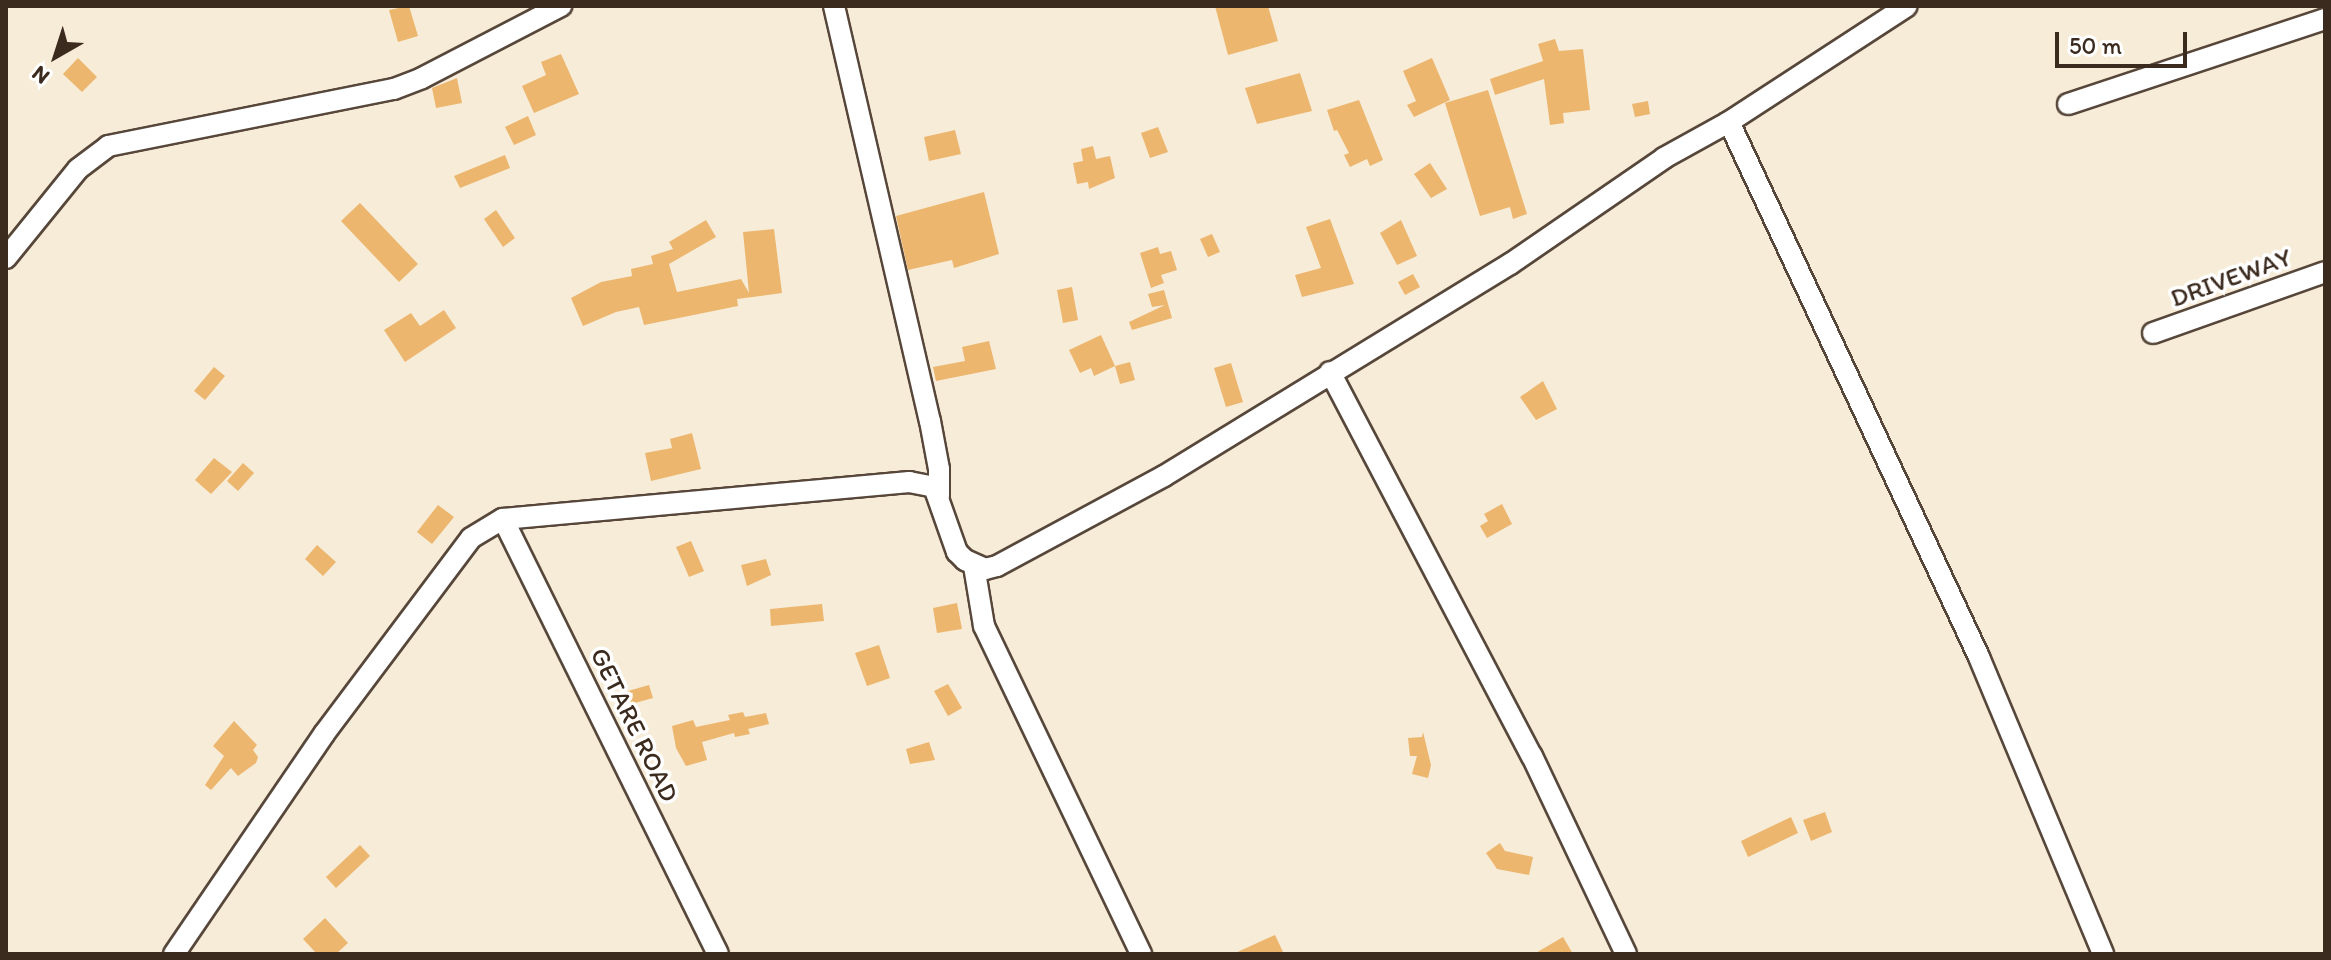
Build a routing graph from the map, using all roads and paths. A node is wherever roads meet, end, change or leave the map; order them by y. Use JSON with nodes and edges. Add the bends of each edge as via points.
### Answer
{"nodes":[{"id":1,"x":561,"y":6,"type":"edge"},
{"id":2,"x":834,"y":6,"type":"edge"},
{"id":3,"x":1907,"y":6,"type":"edge"},
{"id":4,"x":2325,"y":19,"type":"edge"},
{"id":5,"x":2068,"y":104,"type":"dead end"},
{"id":6,"x":1729,"y":122,"type":"junction"},
{"id":7,"x":6,"y":258,"type":"edge"},
{"id":8,"x":2325,"y":272,"type":"edge"},
{"id":9,"x":2153,"y":333,"type":"dead end"},
{"id":10,"x":1330,"y":372,"type":"junction"},
{"id":11,"x":939,"y":496,"type":"junction"},
{"id":12,"x":503,"y":519,"type":"junction"},
{"id":13,"x":974,"y":566,"type":"junction"},
{"id":14,"x":174,"y":954,"type":"edge"},
{"id":15,"x":718,"y":954,"type":"edge"},
{"id":16,"x":1141,"y":954,"type":"edge"},
{"id":17,"x":1626,"y":954,"type":"edge"},
{"id":18,"x":2103,"y":954,"type":"edge"}],
"edges":[{"from":1,"to":7,"type":"street","via":[[394,89],[108,146],[78,169]]},
{"from":2,"to":11,"type":"street","via":[[930,421]]},
{"from":3,"to":6,"type":"street"},
{"from":4,"to":5,"type":"street"},
{"from":6,"to":10,"type":"street","via":[[1664,158],[1510,264]]},
{"from":6,"to":18,"type":"street","via":[[1979,657]]},
{"from":8,"to":9,"type":"street","name":"DRIVEWAY"},
{"from":10,"to":13,"type":"street","via":[[1164,476],[997,566]]},
{"from":10,"to":17,"type":"street","via":[[1532,756]]},
{"from":11,"to":12,"type":"street","via":[[934,487],[889,481]]},
{"from":11,"to":13,"type":"street","via":[[957,552]]},
{"from":12,"to":14,"type":"street","via":[[471,538],[324,734]]},
{"from":12,"to":15,"type":"street","name":"GETARE ROAD"},
{"from":13,"to":16,"type":"street","via":[[984,626]]}]}
